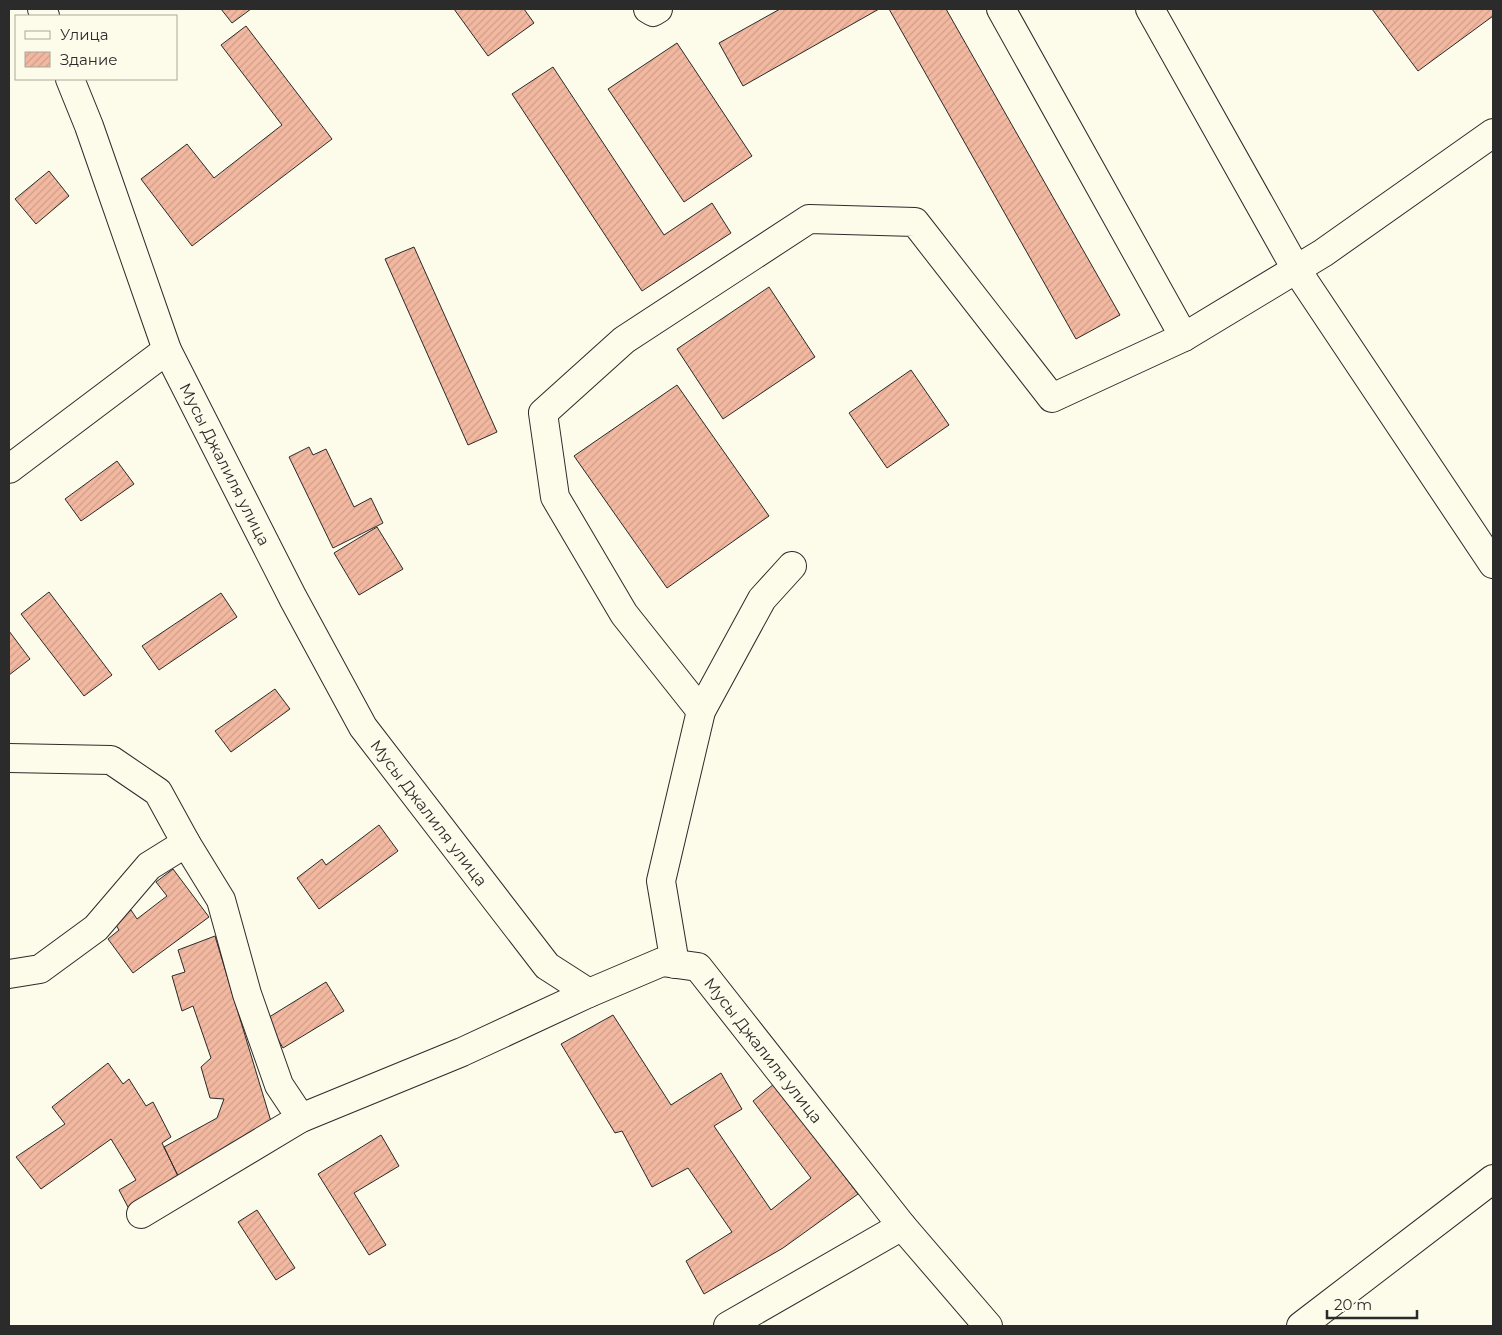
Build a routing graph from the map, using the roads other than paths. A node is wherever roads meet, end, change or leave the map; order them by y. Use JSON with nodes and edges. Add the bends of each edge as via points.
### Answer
{"nodes":[{"id":1,"x":648,"y":9,"type":"edge"},
{"id":2,"x":658,"y":9,"type":"edge"},
{"id":3,"x":1001,"y":9,"type":"edge"},
{"id":4,"x":1150,"y":9,"type":"edge"},
{"id":5,"x":70,"y":80,"type":"edge"},
{"id":6,"x":1493,"y":133,"type":"edge"},
{"id":7,"x":1296,"y":269,"type":"junction"},
{"id":8,"x":1184,"y":337,"type":"junction"},
{"id":9,"x":167,"y":350,"type":"junction"},
{"id":10,"x":9,"y":469,"type":"edge"},
{"id":11,"x":1493,"y":564,"type":"edge"},
{"id":12,"x":792,"y":566,"type":"dead end"},
{"id":13,"x":701,"y":711,"type":"junction"},
{"id":14,"x":9,"y":758,"type":"edge"},
{"id":15,"x":186,"y":843,"type":"junction"},
{"id":16,"x":675,"y":964,"type":"junction"},
{"id":17,"x":9,"y":974,"type":"edge"},
{"id":18,"x":589,"y":993,"type":"junction"},
{"id":19,"x":301,"y":1118,"type":"junction"},
{"id":20,"x":1493,"y":1179,"type":"edge"},
{"id":21,"x":141,"y":1214,"type":"dead end"},
{"id":22,"x":902,"y":1226,"type":"junction"},
{"id":23,"x":728,"y":1326,"type":"edge"},
{"id":24,"x":988,"y":1326,"type":"edge"},
{"id":25,"x":1301,"y":1326,"type":"edge"}],
"edges":[{"from":1,"to":2,"type":"street","via":[[653,12]]},
{"from":3,"to":8,"type":"street"},
{"from":4,"to":7,"type":"street"},
{"from":5,"to":9,"type":"street","name":"Мусы Джалиля улица"},
{"from":6,"to":7,"type":"street"},
{"from":7,"to":8,"type":"street"},
{"from":7,"to":11,"type":"street"},
{"from":8,"to":13,"type":"street","via":[[1052,398],[915,222],[809,219],[624,340],[543,413],[555,497],[624,614]]},
{"from":9,"to":10,"type":"street"},
{"from":9,"to":18,"type":"street","name":"Мусы Джалиля улица","via":[[293,598],[363,727],[547,966]]},
{"from":12,"to":13,"type":"street","via":[[762,599]]},
{"from":13,"to":16,"type":"street","via":[[662,881]]},
{"from":14,"to":15,"type":"street","via":[[111,760],[158,792]]},
{"from":15,"to":17,"type":"street","via":[[149,866],[96,928],[40,969]]},
{"from":15,"to":19,"type":"street","via":[[221,900],[247,994],[279,1086]]},
{"from":16,"to":18,"type":"street","name":"Мусы Джалиля улица","via":[[662,962]]},
{"from":16,"to":22,"type":"street","name":"Мусы Джалиля улица","via":[[698,967]]},
{"from":18,"to":19,"type":"street","via":[[462,1052]]},
{"from":19,"to":21,"type":"street"},
{"from":20,"to":25,"type":"street"},
{"from":22,"to":23,"type":"street"},
{"from":22,"to":24,"type":"street","name":"Мусы Джалиля улица"}]}
